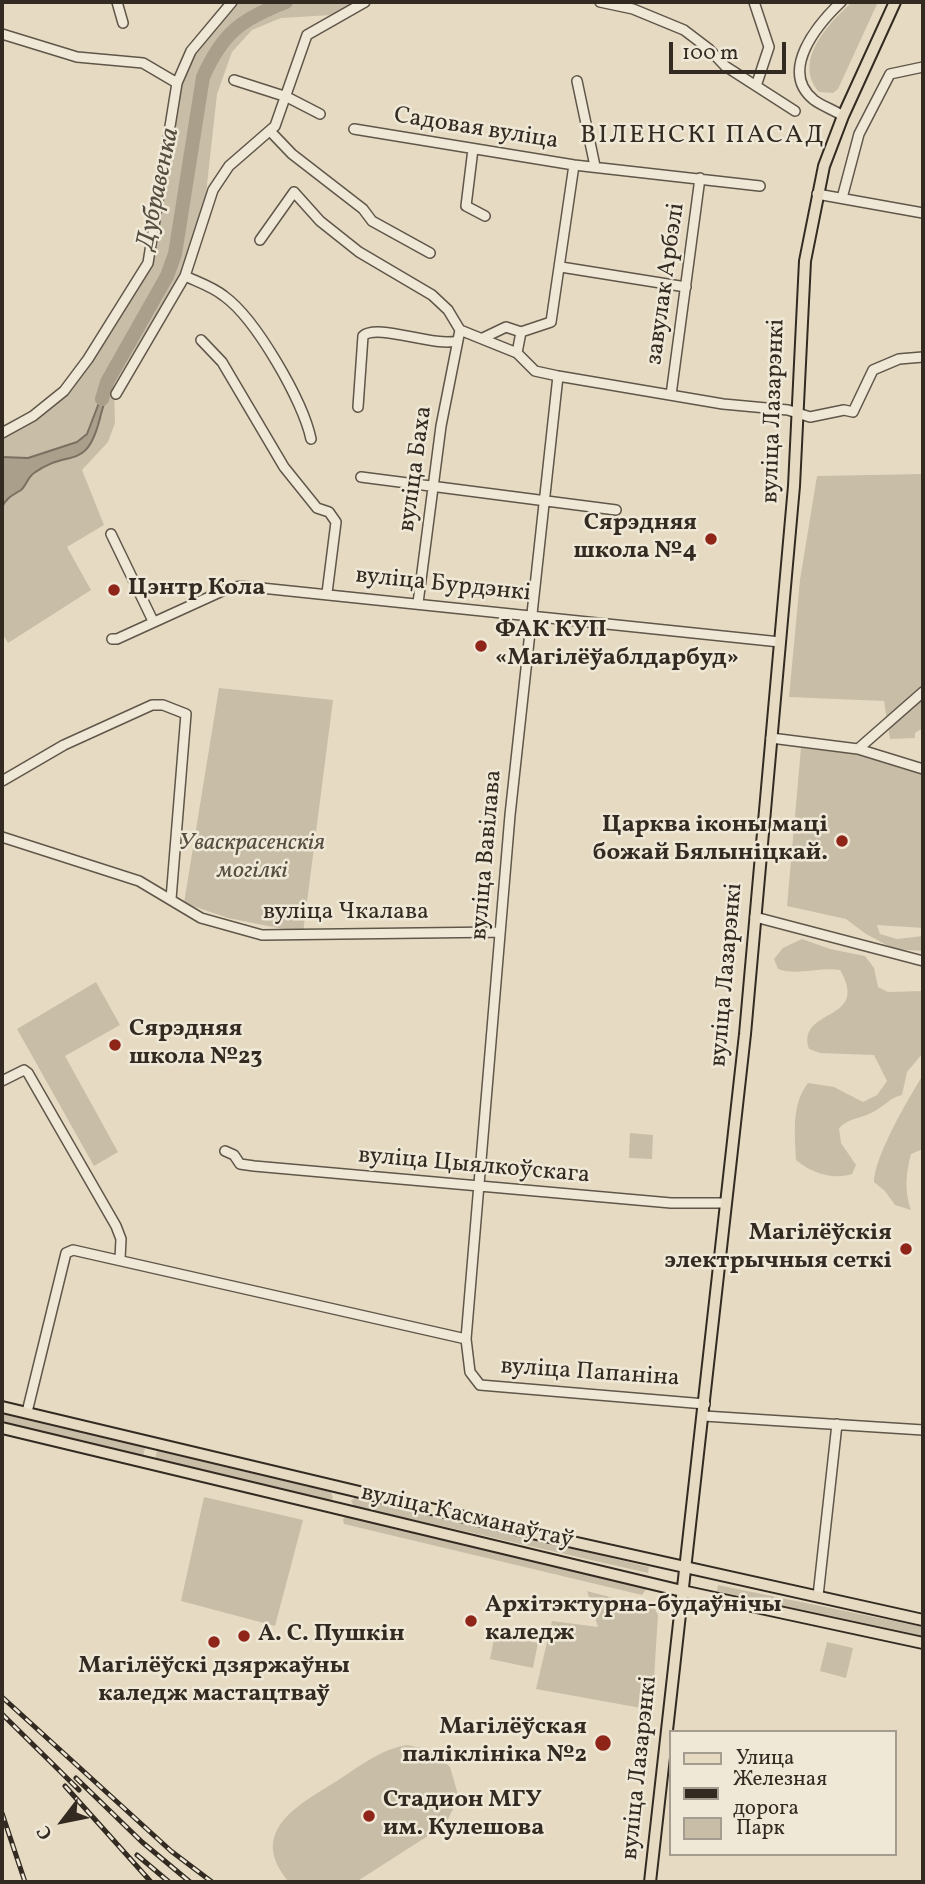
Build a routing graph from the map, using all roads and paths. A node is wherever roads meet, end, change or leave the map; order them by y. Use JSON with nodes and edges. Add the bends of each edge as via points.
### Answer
{"nodes":[{"id":1,"x":117,"y":2,"type":"edge"},
{"id":2,"x":232,"y":2,"type":"edge"},
{"id":3,"x":365,"y":2,"type":"edge"},
{"id":4,"x":600,"y":2,"type":"edge"},
{"id":5,"x":754,"y":2,"type":"edge"},
{"id":6,"x":841,"y":2,"type":"edge"},
{"id":7,"x":895,"y":2,"type":"edge"},
{"id":8,"x":123,"y":23,"type":"dead end"},
{"id":9,"x":2,"y":34,"type":"edge"},
{"id":10,"x":923,"y":67,"type":"edge"},
{"id":11,"x":234,"y":80,"type":"dead end"},
{"id":12,"x":577,"y":80,"type":"dead end"},
{"id":13,"x":177,"y":83,"type":"junction"},
{"id":14,"x":756,"y":86,"type":"junction"},
{"id":15,"x":287,"y":97,"type":"junction"},
{"id":16,"x":795,"y":111,"type":"dead end"},
{"id":17,"x":320,"y":114,"type":"dead end"},
{"id":18,"x":843,"y":116,"type":"junction"},
{"id":19,"x":354,"y":129,"type":"dead end"},
{"id":20,"x":270,"y":131,"type":"junction"},
{"id":21,"x":473,"y":149,"type":"junction"},
{"id":22,"x":574,"y":165,"type":"junction"},
{"id":23,"x":595,"y":166,"type":"junction"},
{"id":24,"x":700,"y":178,"type":"junction"},
{"id":25,"x":760,"y":186,"type":"dead end"},
{"id":26,"x":817,"y":194,"type":"junction"},
{"id":27,"x":842,"y":198,"type":"junction"},
{"id":28,"x":923,"y":213,"type":"edge"},
{"id":29,"x":485,"y":216,"type":"dead end"},
{"id":30,"x":260,"y":240,"type":"dead end"},
{"id":31,"x":430,"y":253,"type":"dead end"},
{"id":32,"x":561,"y":267,"type":"junction"},
{"id":33,"x":185,"y":276,"type":"junction"},
{"id":34,"x":686,"y":287,"type":"junction"},
{"id":35,"x":460,"y":330,"type":"junction"},
{"id":36,"x":522,"y":332,"type":"junction"},
{"id":37,"x":483,"y":338,"type":"junction"},
{"id":38,"x":201,"y":340,"type":"dead end"},
{"id":39,"x":457,"y":341,"type":"junction"},
{"id":40,"x":517,"y":354,"type":"junction"},
{"id":41,"x":923,"y":357,"type":"edge"},
{"id":42,"x":558,"y":376,"type":"junction"},
{"id":43,"x":117,"y":394,"type":"dead end"},
{"id":44,"x":671,"y":395,"type":"junction"},
{"id":45,"x":358,"y":407,"type":"dead end"},
{"id":46,"x":798,"y":413,"type":"junction"},
{"id":47,"x":2,"y":433,"type":"edge"},
{"id":48,"x":311,"y":439,"type":"dead end"},
{"id":49,"x":361,"y":477,"type":"dead end"},
{"id":50,"x":432,"y":487,"type":"junction"},
{"id":51,"x":546,"y":502,"type":"junction"},
{"id":52,"x":615,"y":510,"type":"dead end"},
{"id":53,"x":111,"y":534,"type":"dead end"},
{"id":54,"x":327,"y":593,"type":"junction"},
{"id":55,"x":418,"y":603,"type":"junction"},
{"id":56,"x":531,"y":614,"type":"junction"},
{"id":57,"x":153,"y":621,"type":"junction"},
{"id":58,"x":111,"y":639,"type":"dead end"},
{"id":59,"x":780,"y":642,"type":"junction"},
{"id":60,"x":923,"y":692,"type":"edge"},
{"id":61,"x":771,"y":738,"type":"junction"},
{"id":62,"x":858,"y":749,"type":"junction"},
{"id":63,"x":923,"y":769,"type":"edge"},
{"id":64,"x":2,"y":781,"type":"edge"},
{"id":65,"x":2,"y":837,"type":"edge"},
{"id":66,"x":171,"y":899,"type":"junction"},
{"id":67,"x":755,"y":917,"type":"junction"},
{"id":68,"x":499,"y":932,"type":"junction"},
{"id":69,"x":923,"y":961,"type":"edge"},
{"id":70,"x":2,"y":1081,"type":"edge"},
{"id":71,"x":225,"y":1152,"type":"dead end"},
{"id":72,"x":478,"y":1186,"type":"junction"},
{"id":73,"x":725,"y":1203,"type":"junction"},
{"id":74,"x":120,"y":1259,"type":"junction"},
{"id":75,"x":466,"y":1339,"type":"junction"},
{"id":76,"x":2,"y":1404,"type":"edge"},
{"id":77,"x":705,"y":1404,"type":"junction"},
{"id":78,"x":25,"y":1411,"type":"junction"},
{"id":79,"x":704,"y":1416,"type":"junction"},
{"id":80,"x":837,"y":1424,"type":"junction"},
{"id":81,"x":2,"y":1428,"type":"edge"},
{"id":82,"x":923,"y":1430,"type":"edge"},
{"id":83,"x":684,"y":1569,"type":"junction"},
{"id":84,"x":682,"y":1591,"type":"junction"},
{"id":85,"x":818,"y":1596,"type":"junction"},
{"id":86,"x":923,"y":1620,"type":"edge"},
{"id":87,"x":923,"y":1643,"type":"edge"},
{"id":88,"x":650,"y":1882,"type":"edge"}],
"edges":[{"from":1,"to":8,"type":"street"},
{"from":2,"to":13,"type":"street","via":[[191,51]]},
{"from":3,"to":15,"type":"street","via":[[307,35]]},
{"from":4,"to":14,"type":"street","via":[[634,9],[684,30]]},
{"from":5,"to":14,"type":"street","via":[[769,47]]},
{"from":6,"to":18,"type":"street","via":[[820,23],[805,48],[801,78],[815,100]]},
{"from":7,"to":18,"type":"main road","name":"вуліца Лазарэнкі"},
{"from":9,"to":13,"type":"street","via":[[77,57],[143,63]]},
{"from":10,"to":27,"type":"street","via":[[890,74],[859,134]]},
{"from":11,"to":15,"type":"street"},
{"from":12,"to":23,"type":"street"},
{"from":13,"to":47,"type":"street","via":[[148,263],[64,391]]},
{"from":14,"to":16,"type":"street"},
{"from":15,"to":17,"type":"street"},
{"from":15,"to":20,"type":"street"},
{"from":18,"to":26,"type":"main road","name":"вуліца Лазарэнкі"},
{"from":19,"to":21,"type":"street","name":"Садовая вуліца"},
{"from":20,"to":31,"type":"street","via":[[363,209],[372,222]]},
{"from":20,"to":33,"type":"street","via":[[229,166],[213,190]]},
{"from":21,"to":22,"type":"street","name":"Садовая вуліца"},
{"from":21,"to":29,"type":"street","via":[[466,206]]},
{"from":22,"to":23,"type":"street","name":"Садовая вуліца"},
{"from":22,"to":32,"type":"street"},
{"from":23,"to":24,"type":"street","name":"Садовая вуліца"},
{"from":24,"to":25,"type":"street","name":"Садовая вуліца"},
{"from":24,"to":34,"type":"street","name":"завулак Арбэлі"},
{"from":26,"to":27,"type":"street"},
{"from":26,"to":46,"type":"main road","name":"вуліца Лазарэнкі","via":[[801,298]]},
{"from":27,"to":28,"type":"street"},
{"from":30,"to":35,"type":"street","via":[[293,192],[359,252],[432,295]]},
{"from":32,"to":34,"type":"street"},
{"from":32,"to":36,"type":"street","via":[[551,322]]},
{"from":33,"to":43,"type":"street"},
{"from":33,"to":48,"type":"street","via":[[224,296],[247,318],[284,374]]},
{"from":34,"to":44,"type":"street","name":"завулак Арбэлі"},
{"from":35,"to":37,"type":"street"},
{"from":35,"to":39,"type":"street","name":"вуліца Баха"},
{"from":36,"to":37,"type":"street","via":[[506,327]]},
{"from":36,"to":40,"type":"street"},
{"from":37,"to":40,"type":"street"},
{"from":38,"to":54,"type":"street","via":[[222,362],[284,467],[317,508],[330,512],[336,522]]},
{"from":39,"to":45,"type":"street","via":[[433,343],[367,332]]},
{"from":39,"to":50,"type":"street","name":"вуліца Баха"},
{"from":40,"to":42,"type":"street","via":[[535,371]]},
{"from":41,"to":46,"type":"street","via":[[898,359],[873,370],[853,412],[810,417]]},
{"from":42,"to":44,"type":"street"},
{"from":42,"to":51,"type":"street","name":"вуліца Вавілава"},
{"from":44,"to":46,"type":"street"},
{"from":46,"to":59,"type":"main road","name":"вуліца Лазарэнкі"},
{"from":49,"to":50,"type":"street"},
{"from":50,"to":51,"type":"street"},
{"from":50,"to":55,"type":"street","name":"вуліца Баха"},
{"from":51,"to":52,"type":"street"},
{"from":51,"to":56,"type":"street","name":"вуліца Вавілава"},
{"from":53,"to":57,"type":"street"},
{"from":54,"to":55,"type":"street","name":"вуліца Бурдэнкі"},
{"from":54,"to":57,"type":"street","name":"вуліца Бурдэнкі","via":[[242,586]]},
{"from":55,"to":56,"type":"street","name":"вуліца Бурдэнкі"},
{"from":56,"to":59,"type":"street","name":"вуліца Бурдэнкі"},
{"from":56,"to":68,"type":"street","name":"вуліца Вавілава"},
{"from":57,"to":58,"type":"street","name":"вуліца Бурдэнкі"},
{"from":59,"to":61,"type":"main road","name":"вуліца Лазарэнкі"},
{"from":60,"to":62,"type":"street"},
{"from":61,"to":62,"type":"street"},
{"from":61,"to":67,"type":"main road","name":"вуліца Лазарэнкі"},
{"from":62,"to":63,"type":"street"},
{"from":64,"to":66,"type":"street","via":[[64,745],[152,705],[186,714]]},
{"from":65,"to":66,"type":"street","name":"вуліца Чкалава","via":[[139,881]]},
{"from":66,"to":68,"type":"street","name":"вуліца Чкалава","via":[[201,918],[262,936]]},
{"from":67,"to":69,"type":"street"},
{"from":67,"to":73,"type":"main road","name":"вуліца Лазарэнкі"},
{"from":68,"to":72,"type":"street","name":"вуліца Вавілава"},
{"from":70,"to":74,"type":"street","via":[[24,1070],[28,1073],[116,1226]]},
{"from":71,"to":72,"type":"street","name":"вуліца Цыялкоўскага","via":[[240,1164],[254,1166]]},
{"from":72,"to":73,"type":"street","name":"вуліца Цыялкоўскага","via":[[671,1203]]},
{"from":72,"to":75,"type":"street","name":"вуліца Вавілава"},
{"from":73,"to":77,"type":"main road","name":"вуліца Лазарэнкі"},
{"from":74,"to":75,"type":"street"},
{"from":74,"to":78,"type":"street","via":[[74,1250],[66,1253]]},
{"from":75,"to":77,"type":"street","name":"вуліца Папаніна","via":[[470,1372],[480,1385]]},
{"from":76,"to":78,"type":"main road","name":"вуліца Касманаўтаў"},
{"from":77,"to":79,"type":"main road","name":"вуліца Лазарэнкі"},
{"from":78,"to":83,"type":"main road","name":"вуліца Касманаўтаў"},
{"from":79,"to":80,"type":"street","name":"вуліца Папаніна"},
{"from":79,"to":83,"type":"main road","name":"вуліца Лазарэнкі"},
{"from":80,"to":82,"type":"street","name":"вуліца Папаніна"},
{"from":80,"to":85,"type":"street"},
{"from":81,"to":84,"type":"main road","name":"вуліца Касманаўтаў"},
{"from":83,"to":84,"type":"main road","name":"вуліца Лазарэнкі"},
{"from":83,"to":85,"type":"main road","name":"вуліца Касманаўтаў"},
{"from":84,"to":87,"type":"main road","name":"вуліца Касманаўтаў"},
{"from":84,"to":88,"type":"main road","name":"вуліца Лазарэнкі"},
{"from":85,"to":86,"type":"main road","name":"вуліца Касманаўтаў"}]}
